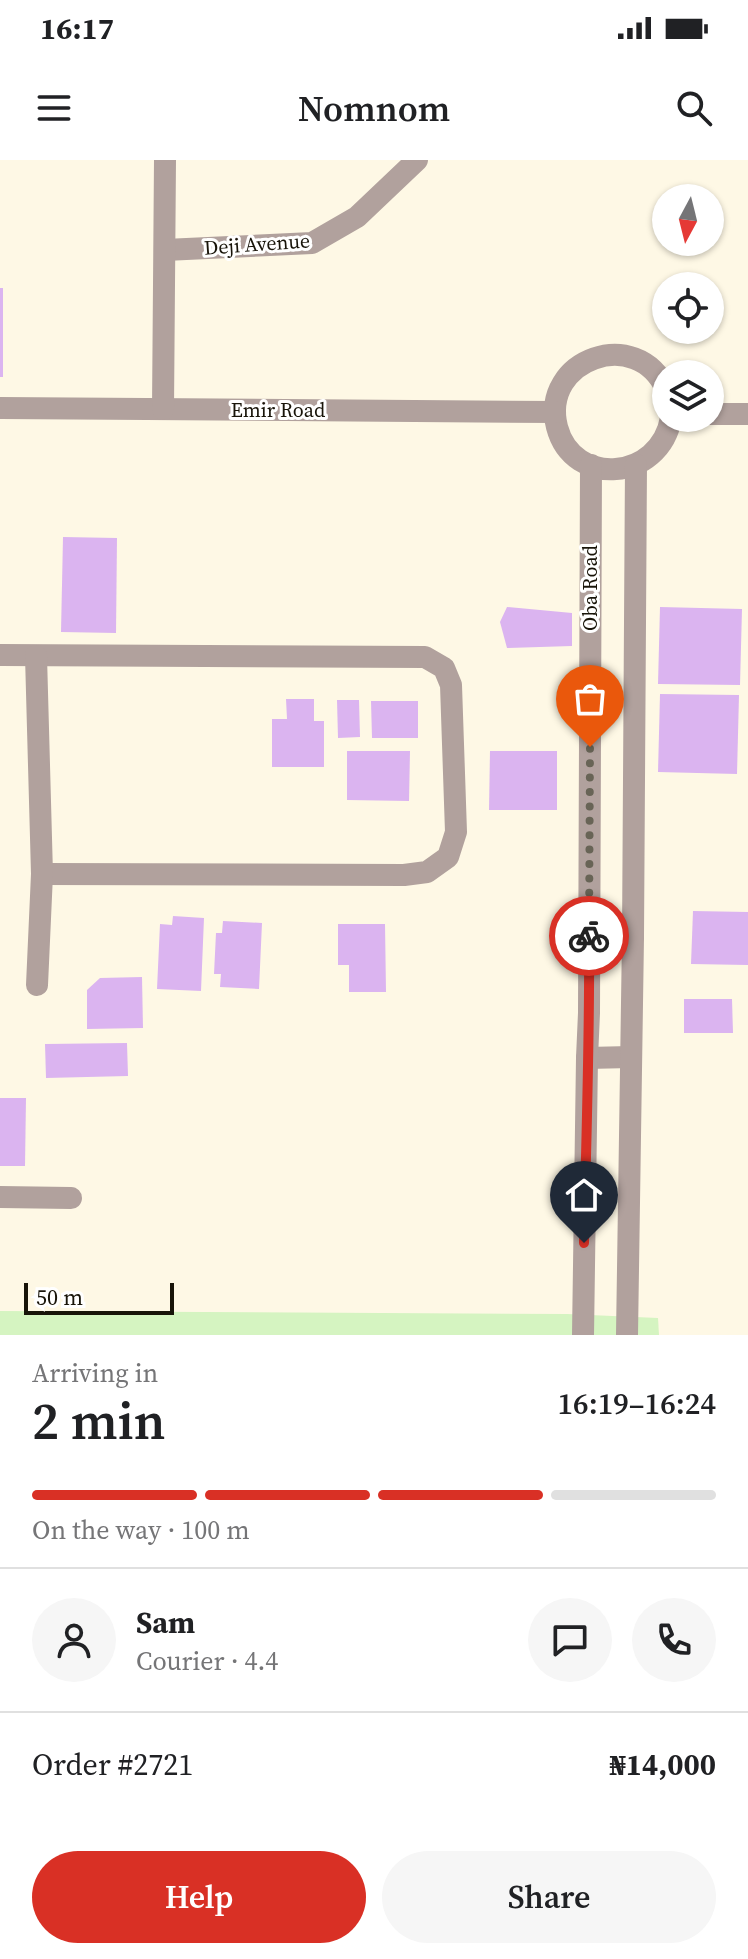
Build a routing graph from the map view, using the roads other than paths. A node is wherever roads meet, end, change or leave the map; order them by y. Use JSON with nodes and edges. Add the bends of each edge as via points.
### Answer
{"nodes":[{"id":1,"x":165,"y":160,"type":"edge"},
{"id":2,"x":417,"y":160,"type":"edge"},
{"id":3,"x":165,"y":250,"type":"junction"},
{"id":4,"x":652,"y":369,"type":"edge"},
{"id":5,"x":0,"y":408,"type":"edge"},
{"id":6,"x":163,"y":409,"type":"junction"},
{"id":7,"x":555,"y":412,"type":"junction"},
{"id":8,"x":724,"y":414,"type":"edge"},
{"id":9,"x":748,"y":414,"type":"edge"},
{"id":10,"x":668,"y":432,"type":"edge"},
{"id":11,"x":591,"y":465,"type":"junction"},
{"id":12,"x":636,"y":465,"type":"junction"},
{"id":13,"x":0,"y":655,"type":"edge"},
{"id":14,"x":36,"y":656,"type":"junction"},
{"id":15,"x":42,"y":874,"type":"junction"},
{"id":16,"x":589,"y":934,"type":"junction"},
{"id":17,"x":633,"y":937,"type":"junction"},
{"id":18,"x":37,"y":985,"type":"dead end"},
{"id":19,"x":631,"y":1057,"type":"junction"},
{"id":20,"x":587,"y":1058,"type":"junction"},
{"id":21,"x":0,"y":1197,"type":"edge"},
{"id":22,"x":71,"y":1198,"type":"dead end"},
{"id":23,"x":583,"y":1335,"type":"edge"},
{"id":24,"x":627,"y":1335,"type":"edge"}],
"edges":[{"from":1,"to":3,"type":"street"},
{"from":2,"to":3,"type":"street","name":"Deji Avenue","via":[[357,217],[312,243]]},
{"from":3,"to":6,"type":"street"},
{"from":4,"to":7,"type":"street","via":[[615,354],[596,357],[566,378]]},
{"from":5,"to":6,"type":"street","name":"Emir Road"},
{"from":6,"to":7,"type":"street","name":"Emir Road"},
{"from":7,"to":11,"type":"street","via":[[565,444]]},
{"from":8,"to":9,"type":"street"},
{"from":10,"to":12,"type":"street","via":[[653,455]]},
{"from":11,"to":12,"type":"street","via":[[607,470]]},
{"from":11,"to":16,"type":"street","name":"Oba Road"},
{"from":12,"to":17,"type":"street"},
{"from":13,"to":14,"type":"street"},
{"from":14,"to":15,"type":"street"},
{"from":14,"to":15,"type":"street","via":[[425,657],[444,668],[451,685],[456,832],[448,857],[427,872],[404,875]]},
{"from":15,"to":18,"type":"street"},
{"from":16,"to":17,"type":"street"},
{"from":16,"to":20,"type":"street","name":"Oba Road"},
{"from":17,"to":19,"type":"street"},
{"from":19,"to":20,"type":"street"},
{"from":19,"to":24,"type":"street"},
{"from":20,"to":23,"type":"street","name":"Oba Road"},
{"from":21,"to":22,"type":"street"}]}
